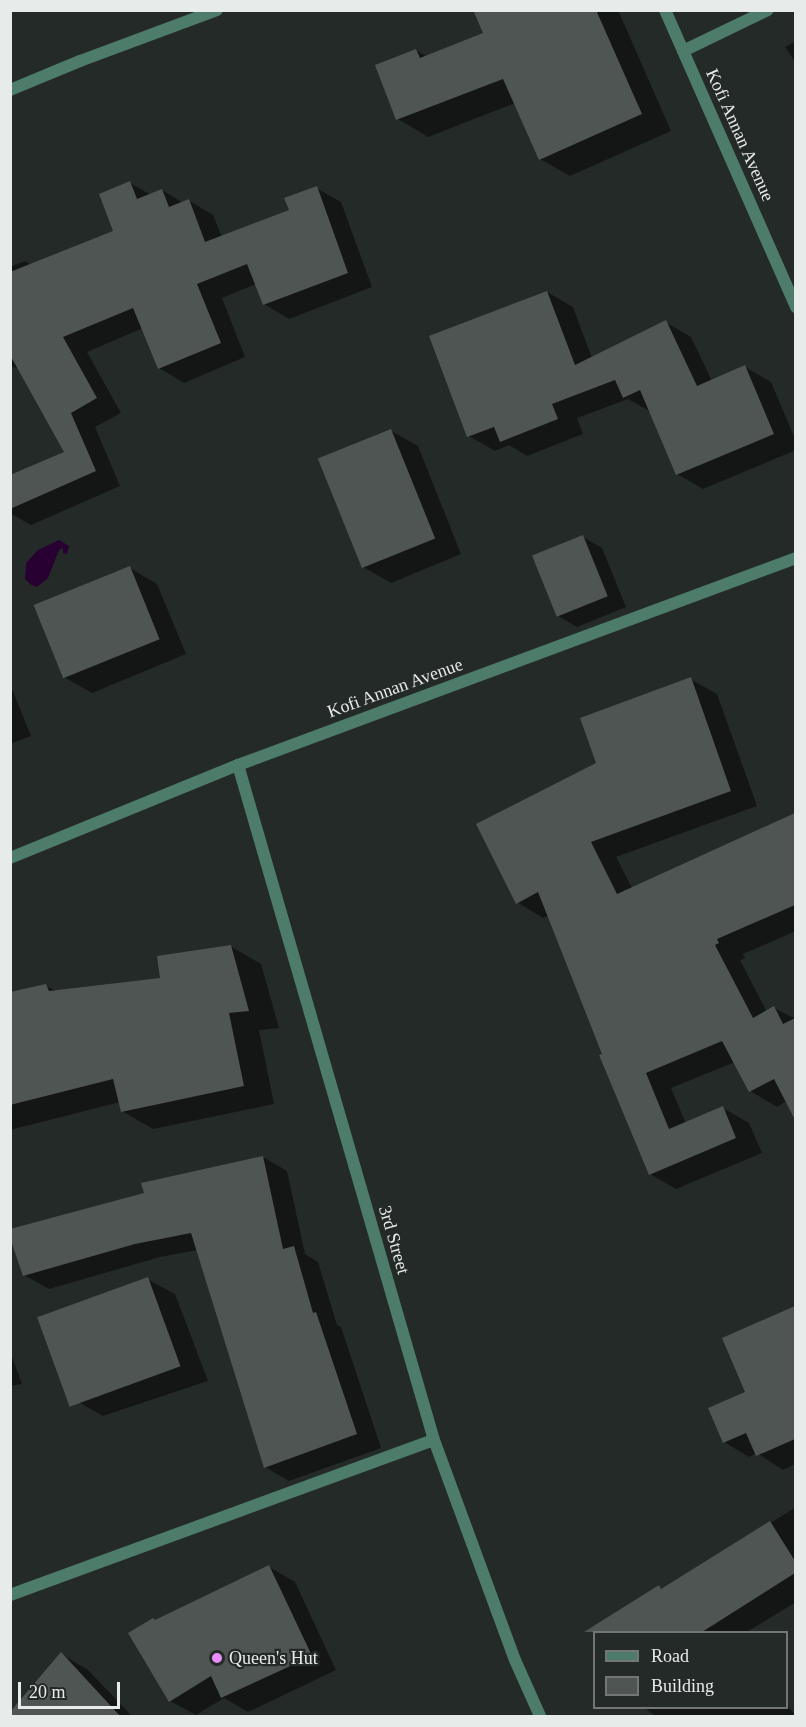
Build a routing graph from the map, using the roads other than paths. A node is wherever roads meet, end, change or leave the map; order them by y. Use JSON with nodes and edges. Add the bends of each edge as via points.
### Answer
{"nodes":[{"id":1,"x":216,"y":10,"type":"edge"},
{"id":2,"x":665,"y":10,"type":"edge"},
{"id":3,"x":768,"y":10,"type":"edge"},
{"id":4,"x":683,"y":51,"type":"junction"},
{"id":5,"x":10,"y":90,"type":"edge"},
{"id":6,"x":795,"y":307,"type":"edge"},
{"id":7,"x":795,"y":558,"type":"edge"},
{"id":8,"x":238,"y":765,"type":"junction"},
{"id":9,"x":10,"y":858,"type":"edge"},
{"id":10,"x":434,"y":1440,"type":"junction"},
{"id":11,"x":10,"y":1595,"type":"edge"},
{"id":12,"x":540,"y":1716,"type":"edge"}],
"edges":[{"from":1,"to":5,"type":"street"},
{"from":2,"to":4,"type":"street","name":"Kofi Annan Avenue"},
{"from":3,"to":4,"type":"street"},
{"from":4,"to":6,"type":"street","name":"Kofi Annan Avenue"},
{"from":7,"to":8,"type":"street","name":"Kofi Annan Avenue"},
{"from":8,"to":9,"type":"street","name":"Kofi Annan Avenue"},
{"from":8,"to":10,"type":"street","name":"3rd Street"},
{"from":10,"to":11,"type":"street"},
{"from":10,"to":12,"type":"street","name":"3rd Street","via":[[515,1660]]}]}
